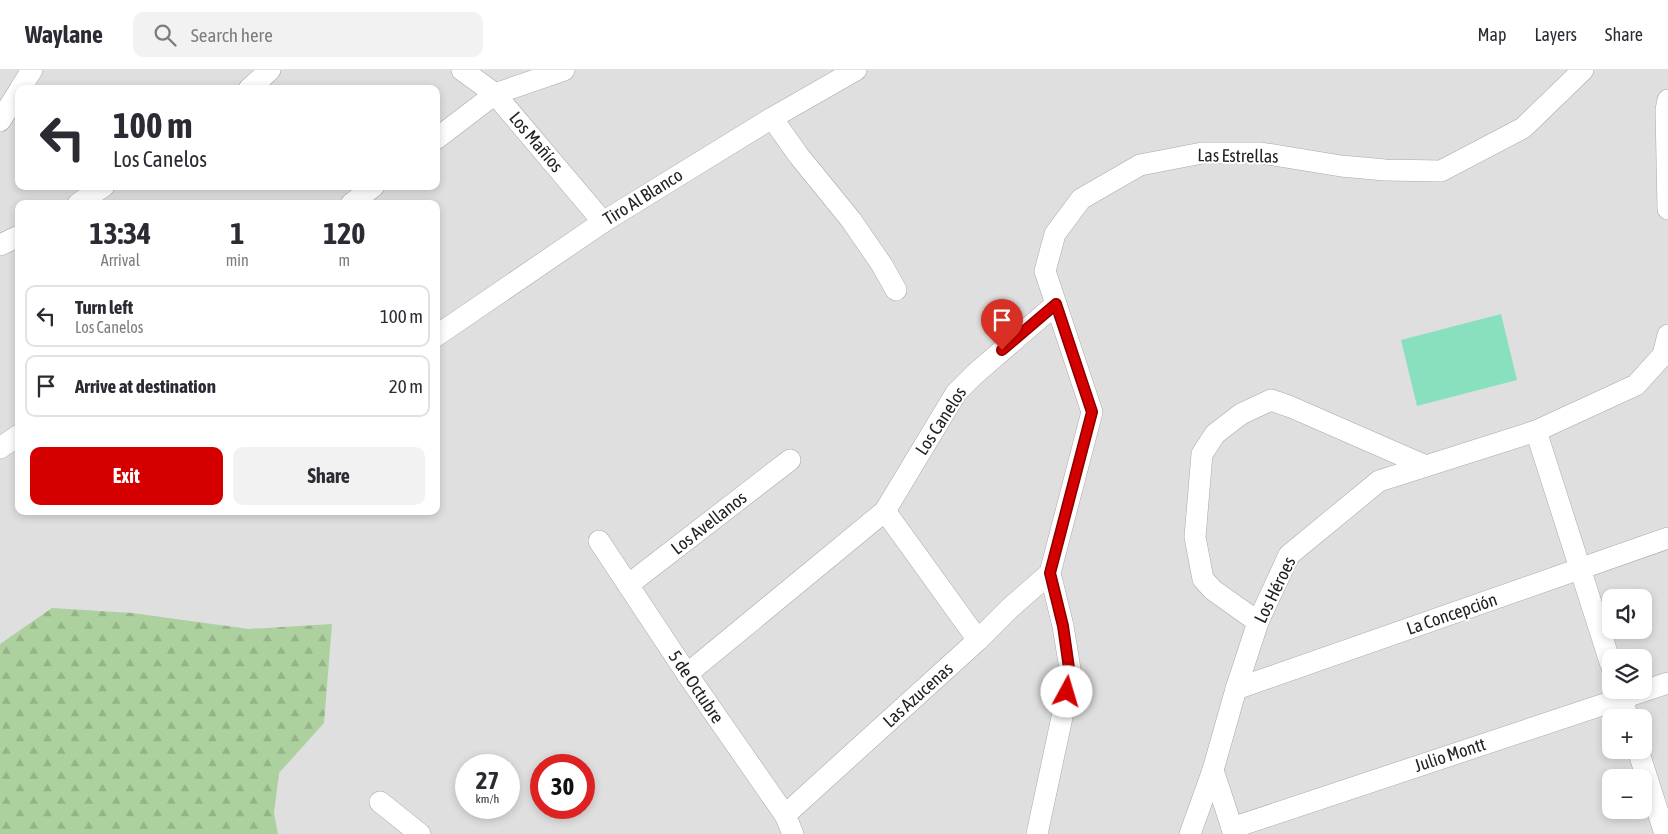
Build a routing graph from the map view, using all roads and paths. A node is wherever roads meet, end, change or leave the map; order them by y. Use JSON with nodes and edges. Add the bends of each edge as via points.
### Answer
{"nodes":[{"id":1,"x":32,"y":70,"type":"edge"},
{"id":2,"x":270,"y":70,"type":"edge"},
{"id":3,"x":462,"y":70,"type":"edge"},
{"id":4,"x":564,"y":70,"type":"edge"},
{"id":5,"x":856,"y":70,"type":"edge"},
{"id":6,"x":1583,"y":70,"type":"edge"},
{"id":7,"x":23,"y":85,"type":"edge"},
{"id":8,"x":253,"y":85,"type":"edge"},
{"id":9,"x":495,"y":94,"type":"junction"},
{"id":10,"x":15,"y":98,"type":"edge"},
{"id":11,"x":1668,"y":100,"type":"edge"},
{"id":12,"x":772,"y":118,"type":"junction"},
{"id":13,"x":0,"y":121,"type":"edge"},
{"id":14,"x":440,"y":136,"type":"edge"},
{"id":15,"x":98,"y":190,"type":"edge"},
{"id":16,"x":369,"y":190,"type":"edge"},
{"id":17,"x":84,"y":200,"type":"edge"},
{"id":18,"x":356,"y":200,"type":"edge"},
{"id":19,"x":1668,"y":209,"type":"edge"},
{"id":20,"x":603,"y":222,"type":"junction"},
{"id":21,"x":15,"y":238,"type":"edge"},
{"id":22,"x":0,"y":245,"type":"edge"},
{"id":23,"x":896,"y":290,"type":"dead end"},
{"id":24,"x":1056,"y":304,"type":"junction"},
{"id":25,"x":440,"y":333,"type":"edge"},
{"id":26,"x":1668,"y":335,"type":"edge"},
{"id":27,"x":1536,"y":431,"type":"junction"},
{"id":28,"x":15,"y":438,"type":"edge"},
{"id":29,"x":0,"y":448,"type":"edge"},
{"id":30,"x":790,"y":460,"type":"dead end"},
{"id":31,"x":1426,"y":466,"type":"junction"},
{"id":32,"x":885,"y":511,"type":"junction"},
{"id":33,"x":1668,"y":538,"type":"edge"},
{"id":34,"x":599,"y":541,"type":"dead end"},
{"id":35,"x":1581,"y":569,"type":"junction"},
{"id":36,"x":1050,"y":573,"type":"junction"},
{"id":37,"x":628,"y":585,"type":"junction"},
{"id":38,"x":1258,"y":622,"type":"junction"},
{"id":39,"x":978,"y":640,"type":"junction"},
{"id":40,"x":1606,"y":649,"type":"edge"},
{"id":41,"x":687,"y":674,"type":"junction"},
{"id":42,"x":1668,"y":683,"type":"edge"},
{"id":43,"x":1236,"y":689,"type":"junction"},
{"id":44,"x":1623,"y":702,"type":"edge"},
{"id":45,"x":1641,"y":759,"type":"edge"},
{"id":46,"x":1213,"y":770,"type":"junction"},
{"id":47,"x":380,"y":802,"type":"dead end"},
{"id":48,"x":789,"y":825,"type":"edge"},
{"id":49,"x":1233,"y":831,"type":"edge"},
{"id":50,"x":1665,"y":833,"type":"edge"},
{"id":51,"x":420,"y":834,"type":"edge"},
{"id":52,"x":1037,"y":834,"type":"edge"},
{"id":53,"x":1190,"y":834,"type":"edge"}],
"edges":[{"from":1,"to":7,"type":"street"},
{"from":2,"to":8,"type":"street"},
{"from":3,"to":9,"type":"street","name":"Los Mañíos"},
{"from":4,"to":9,"type":"street"},
{"from":5,"to":12,"type":"street","name":"Tiro Al Blanco"},
{"from":6,"to":24,"type":"street","name":"Las Estrellas","via":[[1523,128],[1440,171],[1341,166],[1261,153],[1202,153],[1140,166],[1081,199],[1054,234],[1045,271]]},
{"from":9,"to":14,"type":"street"},
{"from":9,"to":20,"type":"street","name":"Los Mañíos"},
{"from":10,"to":13,"type":"street"},
{"from":11,"to":19,"type":"street"},
{"from":12,"to":20,"type":"street","name":"Tiro Al Blanco"},
{"from":12,"to":23,"type":"street","via":[[852,220]]},
{"from":15,"to":17,"type":"street"},
{"from":16,"to":18,"type":"street"},
{"from":20,"to":25,"type":"street","name":"Tiro Al Blanco"},
{"from":21,"to":22,"type":"street"},
{"from":24,"to":32,"type":"street","name":"Los Canelos","via":[[956,393]]},
{"from":24,"to":36,"type":"street","name":"Las Estrellas","via":[[1092,412]]},
{"from":26,"to":27,"type":"street","name":"Los Héroes","via":[[1663,355],[1636,385]]},
{"from":27,"to":31,"type":"street","name":"Los Héroes"},
{"from":27,"to":35,"type":"street"},
{"from":28,"to":29,"type":"street"},
{"from":30,"to":37,"type":"street","name":"Los Avellanos"},
{"from":31,"to":38,"type":"street","name":"Los Héroes","via":[[1379,481],[1289,555]]},
{"from":31,"to":38,"type":"street","via":[[1271,400],[1241,414],[1215,434],[1202,454],[1195,537],[1203,579],[1213,590]]},
{"from":32,"to":39,"type":"street"},
{"from":32,"to":41,"type":"street","name":"Los Canelos"},
{"from":33,"to":35,"type":"street","name":"La Concepción"},
{"from":34,"to":37,"type":"street","name":"5 de Octubre"},
{"from":35,"to":40,"type":"street"},
{"from":35,"to":43,"type":"street","name":"La Concepción"},
{"from":36,"to":39,"type":"street","name":"Las Azucenas"},
{"from":36,"to":52,"type":"street","name":"Las Estrellas","via":[[1063,626],[1070,675]]},
{"from":37,"to":41,"type":"street","name":"5 de Octubre"},
{"from":38,"to":43,"type":"street","name":"Los Héroes"},
{"from":39,"to":48,"type":"street","name":"Las Azucenas"},
{"from":41,"to":48,"type":"street","name":"5 de Octubre"},
{"from":42,"to":44,"type":"street","name":"Julio Montt"},
{"from":43,"to":46,"type":"street","name":"Los Héroes"},
{"from":44,"to":49,"type":"street","name":"Julio Montt"},
{"from":45,"to":50,"type":"street"},
{"from":46,"to":49,"type":"street"},
{"from":46,"to":53,"type":"street","name":"Los Héroes"},
{"from":47,"to":51,"type":"street"}]}
